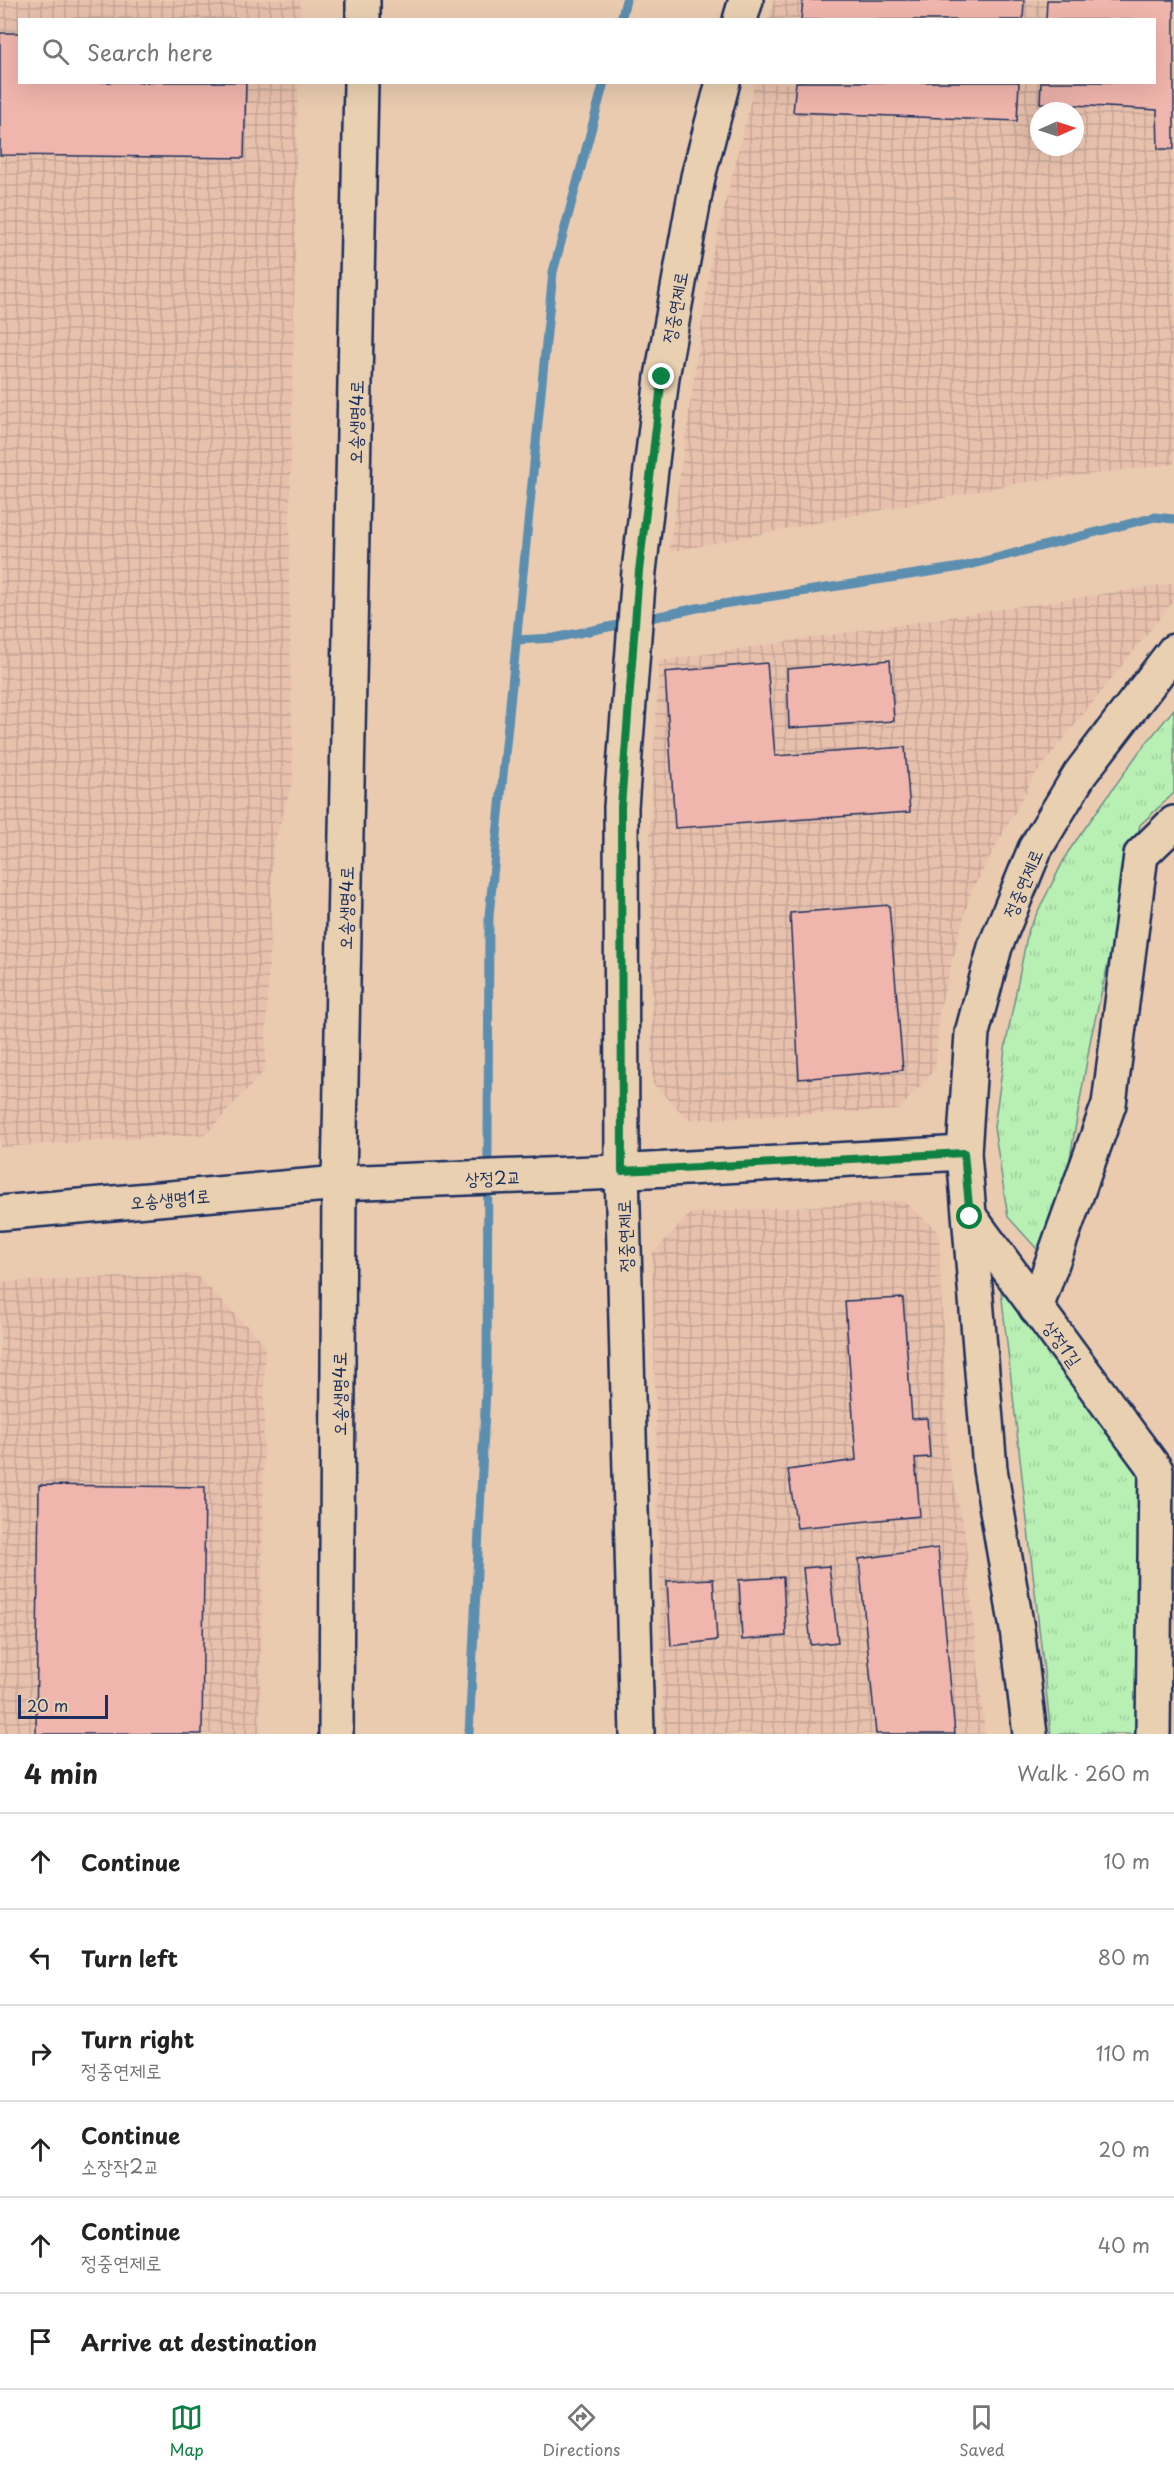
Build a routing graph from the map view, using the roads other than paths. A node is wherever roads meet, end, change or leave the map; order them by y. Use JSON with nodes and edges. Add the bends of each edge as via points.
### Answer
{"nodes":[{"id":1,"x":363,"y":0,"type":"edge"},
{"id":2,"x":746,"y":0,"type":"edge"},
{"id":3,"x":363,"y":18,"type":"edge"},
{"id":4,"x":741,"y":18,"type":"edge"},
{"id":5,"x":362,"y":84,"type":"edge"},
{"id":6,"x":722,"y":84,"type":"edge"},
{"id":7,"x":1174,"y":651,"type":"edge"},
{"id":8,"x":1174,"y":823,"type":"edge"},
{"id":9,"x":964,"y":1153,"type":"junction"},
{"id":10,"x":608,"y":1172,"type":"junction"},
{"id":11,"x":339,"y":1184,"type":"junction"},
{"id":12,"x":0,"y":1213,"type":"edge"},
{"id":13,"x":970,"y":1217,"type":"junction"},
{"id":14,"x":1036,"y":1308,"type":"junction"},
{"id":15,"x":1165,"y":1478,"type":"edge"},
{"id":16,"x":336,"y":1734,"type":"edge"},
{"id":17,"x":637,"y":1734,"type":"edge"},
{"id":18,"x":1030,"y":1734,"type":"edge"},
{"id":19,"x":1153,"y":1734,"type":"edge"}],
"edges":[{"from":1,"to":3,"type":"street"},
{"from":2,"to":4,"type":"street"},
{"from":5,"to":11,"type":"street","name":"오송생명4로"},
{"from":6,"to":10,"type":"street","name":"정중연제로","via":[[698,177],[662,377],[639,571],[621,807]]},
{"from":7,"to":9,"type":"street","name":"정중연제로","via":[[1080,774],[1035,849],[995,947],[972,1033]]},
{"from":8,"to":14,"type":"street","via":[[1141,855],[1109,1104]]},
{"from":9,"to":10,"type":"street","name":"상정2교"},
{"from":9,"to":13,"type":"street","name":"정중연제로"},
{"from":10,"to":11,"type":"street","name":"상정2교"},
{"from":10,"to":17,"type":"street","name":"정중연제로"},
{"from":11,"to":12,"type":"street","name":"오송생명1로"},
{"from":11,"to":16,"type":"street","name":"오송생명4로"},
{"from":13,"to":14,"type":"street","name":"상정1길"},
{"from":13,"to":18,"type":"street","name":"정중연제로","via":[[990,1469]]},
{"from":14,"to":15,"type":"street","name":"상정1길"},
{"from":15,"to":19,"type":"street","name":"상정1길"}]}
